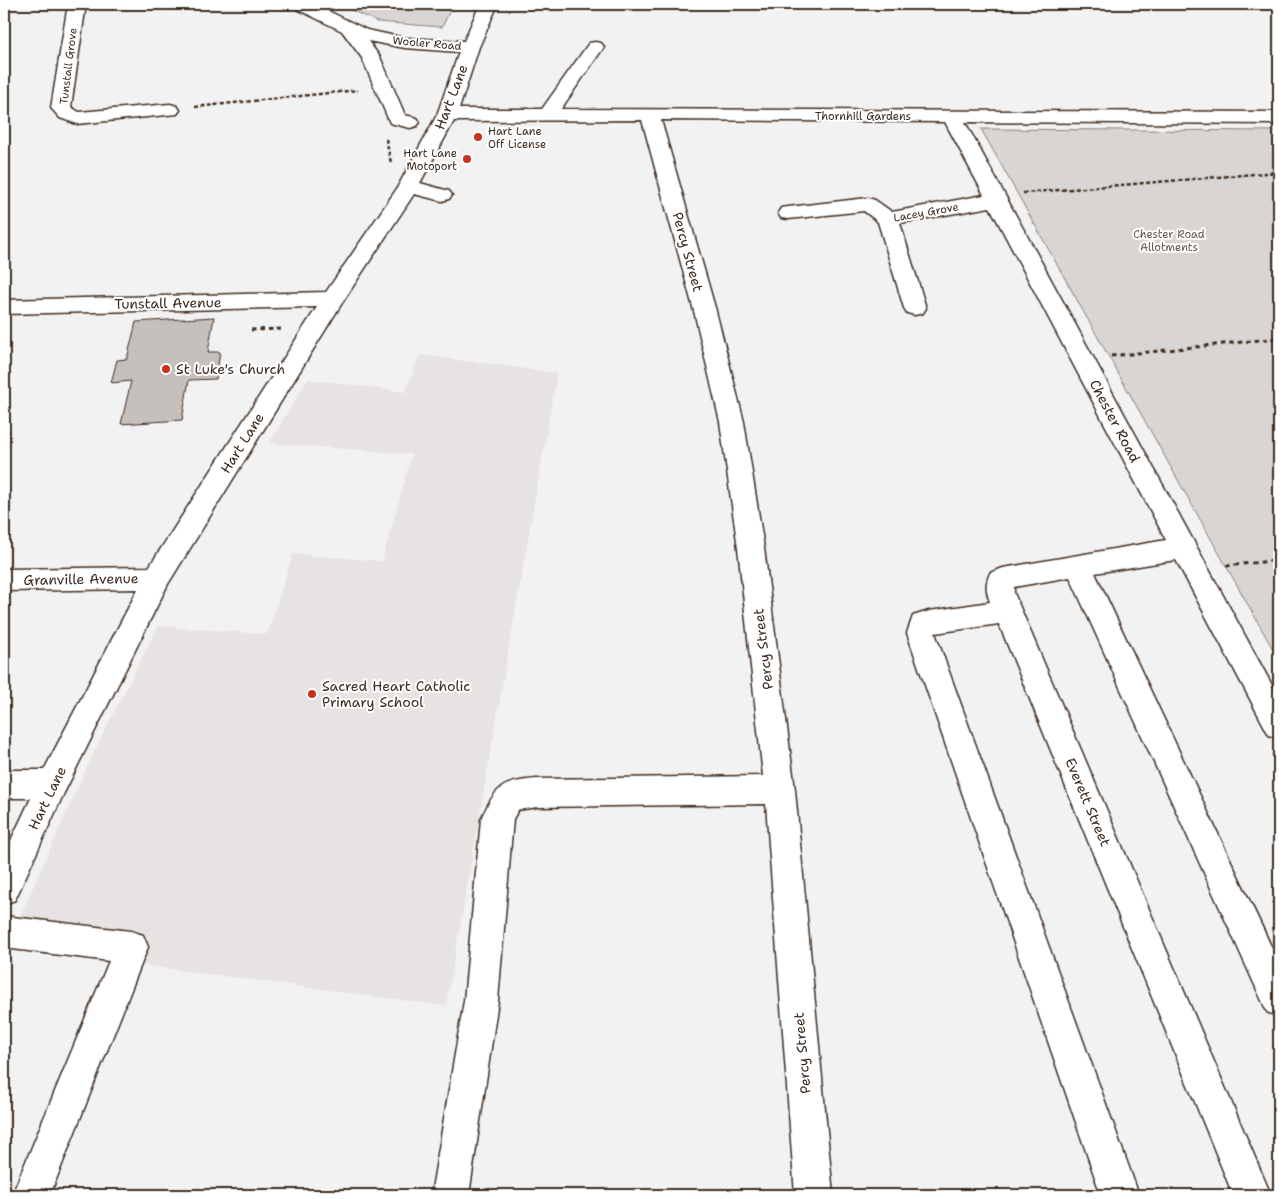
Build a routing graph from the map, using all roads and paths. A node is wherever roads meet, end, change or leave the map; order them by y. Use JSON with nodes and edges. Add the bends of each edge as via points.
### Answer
{"nodes":[{"id":1,"x":77,"y":4,"type":"edge"},
{"id":2,"x":301,"y":4,"type":"edge"},
{"id":3,"x":489,"y":4,"type":"edge"},
{"id":4,"x":350,"y":30,"type":"junction"},
{"id":5,"x":470,"y":47,"type":"junction"},
{"id":6,"x":595,"y":47,"type":"dead end"},
{"id":7,"x":364,"y":90,"type":"dead end"},
{"id":8,"x":170,"y":109,"type":"joint"},
{"id":9,"x":548,"y":114,"type":"junction"},
{"id":10,"x":650,"y":114,"type":"junction"},
{"id":11,"x":448,"y":115,"type":"junction"},
{"id":12,"x":952,"y":116,"type":"junction"},
{"id":13,"x":1279,"y":118,"type":"edge"},
{"id":14,"x":410,"y":122,"type":"dead end"},
{"id":15,"x":1279,"y":172,"type":"edge"},
{"id":16,"x":408,"y":186,"type":"junction"},
{"id":17,"x":1022,"y":194,"type":"dead end"},
{"id":18,"x":442,"y":195,"type":"dead end"},
{"id":19,"x":997,"y":200,"type":"junction"},
{"id":20,"x":788,"y":213,"type":"dead end"},
{"id":21,"x":888,"y":219,"type":"junction"},
{"id":22,"x":333,"y":299,"type":"junction"},
{"id":23,"x":4,"y":307,"type":"edge"},
{"id":24,"x":915,"y":308,"type":"dead end"},
{"id":25,"x":1279,"y":338,"type":"edge"},
{"id":26,"x":1110,"y":356,"type":"dead end"},
{"id":27,"x":1184,"y":548,"type":"junction"},
{"id":28,"x":1279,"y":560,"type":"edge"},
{"id":29,"x":1078,"y":565,"type":"junction"},
{"id":30,"x":1224,"y":566,"type":"dead end"},
{"id":31,"x":157,"y":578,"type":"junction"},
{"id":32,"x":4,"y":580,"type":"edge"},
{"id":33,"x":1008,"y":611,"type":"junction"},
{"id":34,"x":1279,"y":726,"type":"edge"},
{"id":35,"x":4,"y":784,"type":"edge"},
{"id":36,"x":53,"y":784,"type":"junction"},
{"id":37,"x":780,"y":790,"type":"junction"},
{"id":38,"x":4,"y":889,"type":"edge"},
{"id":39,"x":4,"y":932,"type":"edge"},
{"id":40,"x":1279,"y":1000,"type":"edge"},
{"id":41,"x":31,"y":1195,"type":"edge"},
{"id":42,"x":450,"y":1195,"type":"edge"},
{"id":43,"x":814,"y":1195,"type":"edge"},
{"id":44,"x":1120,"y":1195,"type":"edge"},
{"id":45,"x":1252,"y":1195,"type":"edge"}],
"edges":[{"from":1,"to":8,"type":"street","name":"Tunstall Grove","via":[[62,108],[67,114],[77,118]]},
{"from":2,"to":4,"type":"street","name":"Wooler Road"},
{"from":3,"to":5,"type":"street","name":"Hart Lane"},
{"from":4,"to":5,"type":"street","name":"Wooler Road","via":[[405,43]]},
{"from":4,"to":14,"type":"street","via":[[371,57],[397,119]]},
{"from":5,"to":11,"type":"street","name":"Hart Lane"},
{"from":6,"to":9,"type":"street"},
{"from":7,"to":8,"type":"path"},
{"from":9,"to":10,"type":"street","name":"Thornhill Gardens"},
{"from":9,"to":11,"type":"street","name":"Thornhill Gardens"},
{"from":10,"to":12,"type":"street","name":"Thornhill Gardens"},
{"from":10,"to":37,"type":"street","name":"Percy Street","via":[[705,310],[732,422]]},
{"from":11,"to":16,"type":"street","name":"Hart Lane"},
{"from":12,"to":13,"type":"street","name":"Thornhill Gardens"},
{"from":12,"to":19,"type":"street","name":"Chester Road"},
{"from":15,"to":17,"type":"path"},
{"from":16,"to":18,"type":"street"},
{"from":16,"to":22,"type":"street","name":"Hart Lane"},
{"from":19,"to":21,"type":"street","name":"Lacey Grove"},
{"from":19,"to":27,"type":"street","name":"Chester Road"},
{"from":20,"to":21,"type":"street","via":[[868,204]]},
{"from":21,"to":24,"type":"street","name":"Lacey Grove"},
{"from":22,"to":23,"type":"street","name":"Tunstall Avenue"},
{"from":22,"to":31,"type":"street","name":"Hart Lane"},
{"from":25,"to":26,"type":"path"},
{"from":27,"to":29,"type":"street","name":"Everett Street"},
{"from":27,"to":34,"type":"street","name":"Chester Road"},
{"from":28,"to":30,"type":"path"},
{"from":29,"to":33,"type":"street","name":"Everett Street","via":[[1000,580],[1000,593]]},
{"from":29,"to":40,"type":"street"},
{"from":31,"to":32,"type":"street","name":"Granville Avenue"},
{"from":31,"to":36,"type":"street","name":"Hart Lane"},
{"from":33,"to":44,"type":"street","via":[[929,622],[923,624],[921,633]]},
{"from":33,"to":45,"type":"street","name":"Everett Street"},
{"from":35,"to":36,"type":"street"},
{"from":36,"to":38,"type":"street","name":"Hart Lane"},
{"from":37,"to":42,"type":"street","via":[[537,793],[512,796],[504,801],[497,819],[481,1001]]},
{"from":37,"to":43,"type":"street","name":"Percy Street"},
{"from":39,"to":41,"type":"street","via":[[131,947]]}]}
